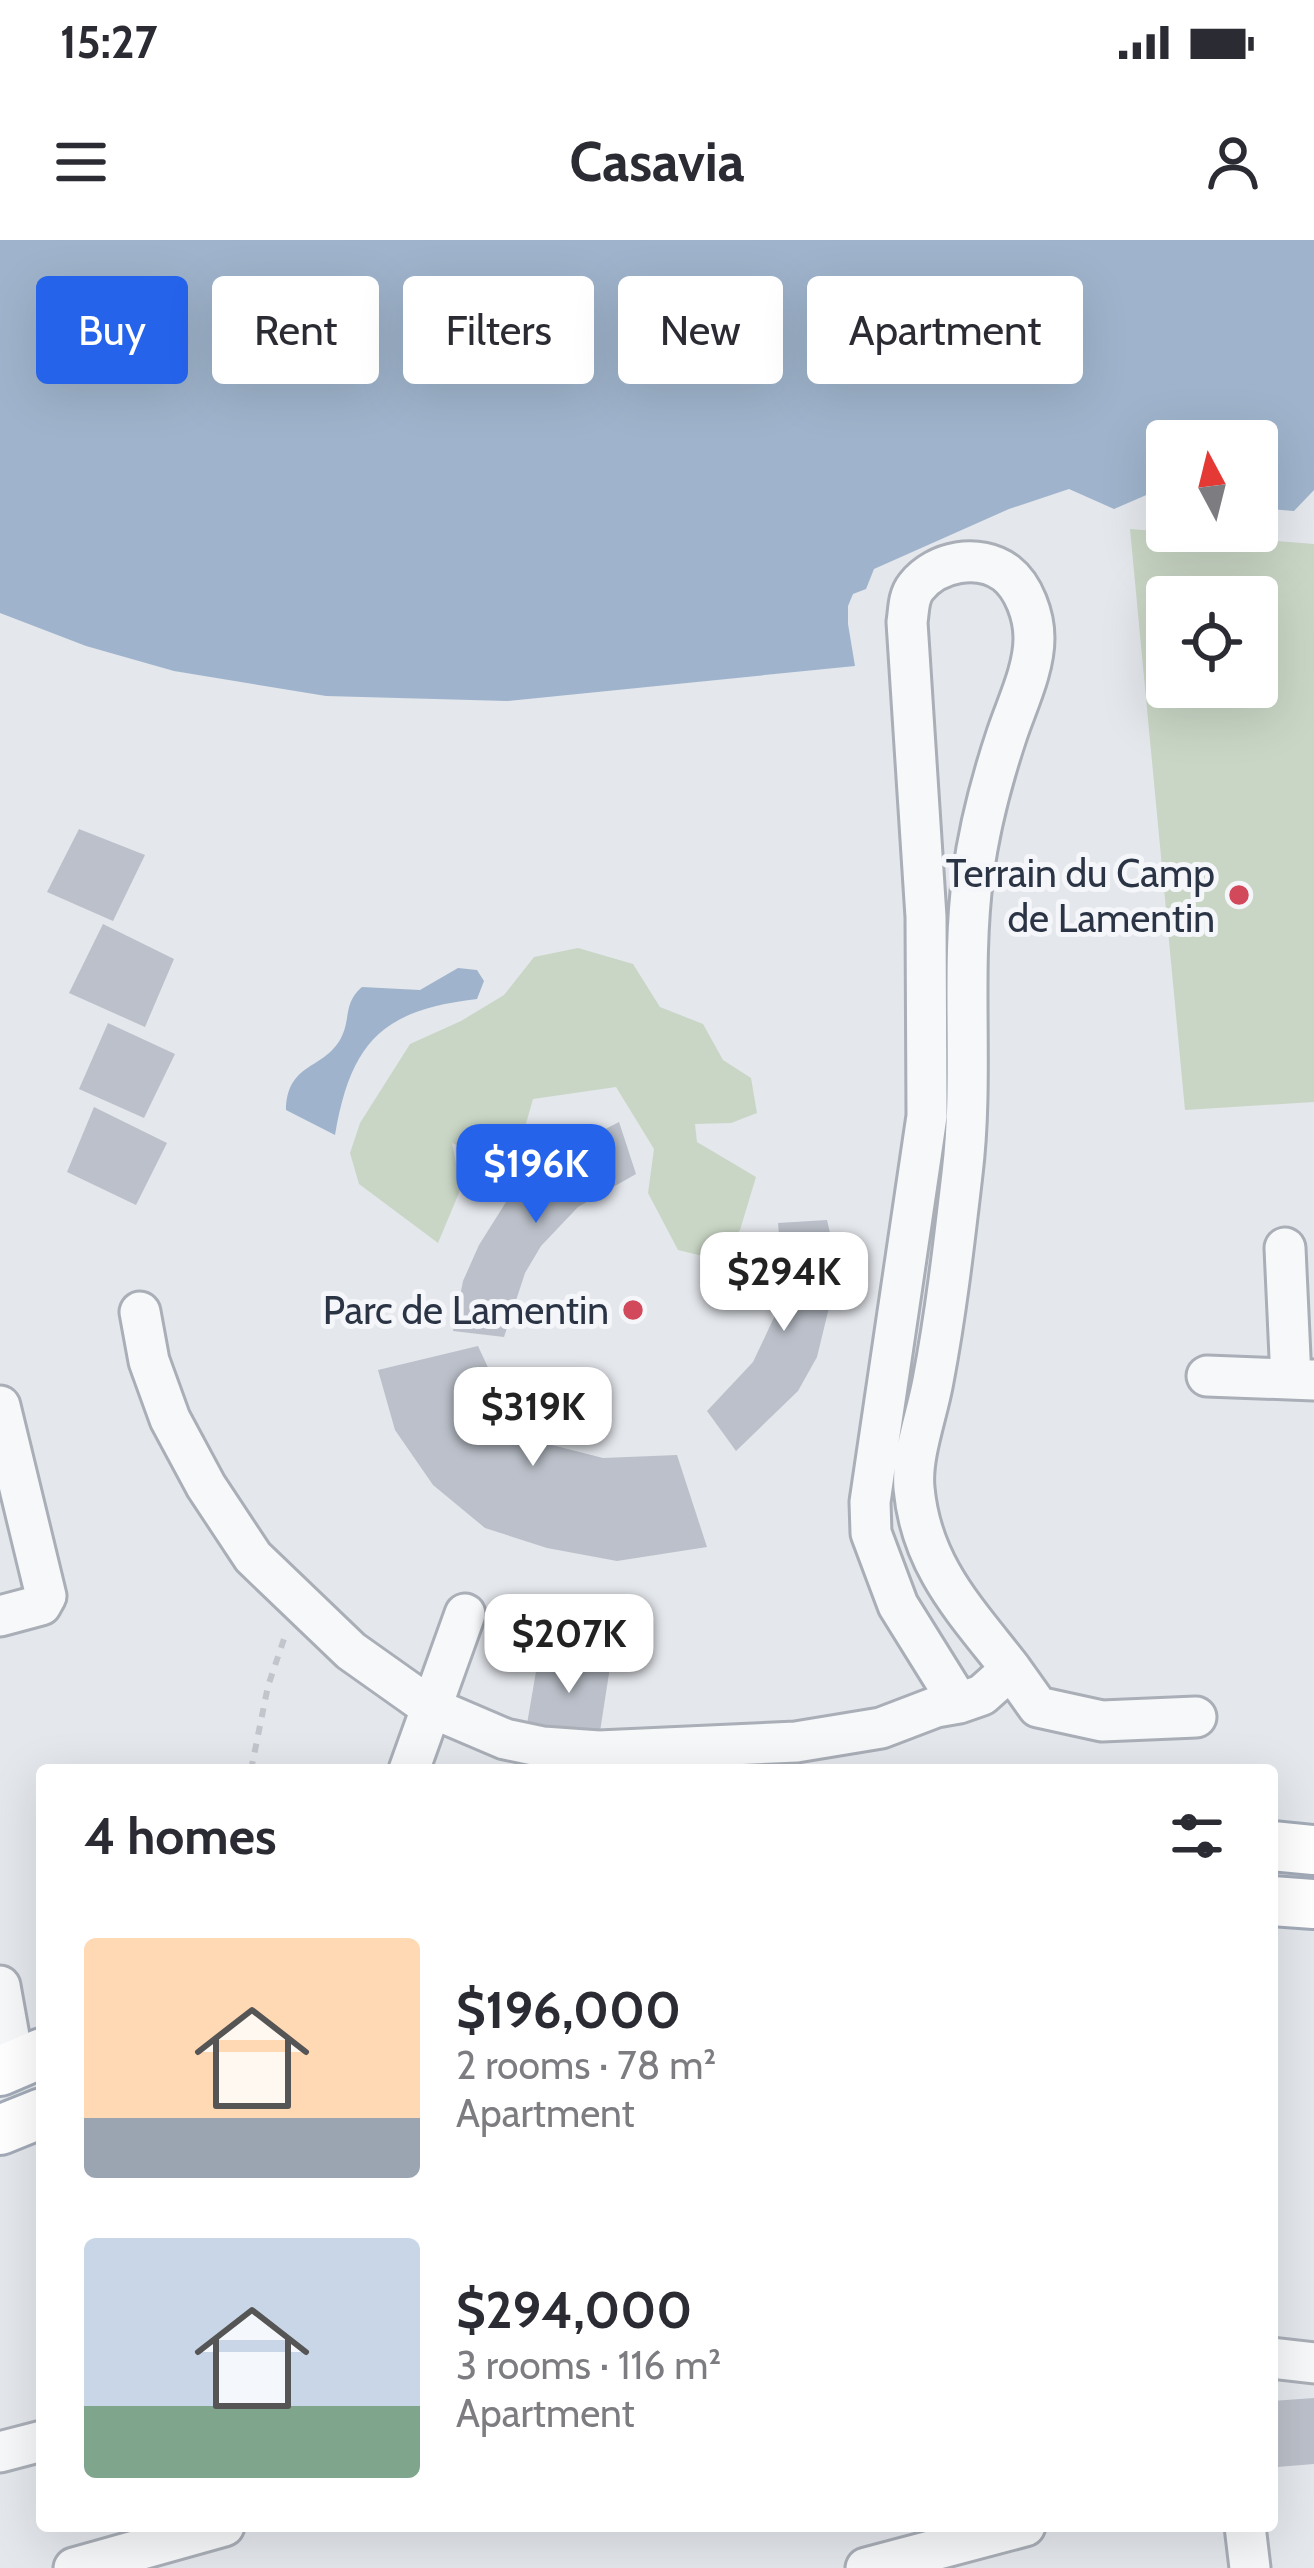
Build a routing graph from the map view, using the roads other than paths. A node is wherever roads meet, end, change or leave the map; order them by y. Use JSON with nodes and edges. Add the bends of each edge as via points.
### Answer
{"nodes":[{"id":1,"x":1285,"y":1248,"type":"dead end"},
{"id":2,"x":140,"y":1312,"type":"dead end"},
{"id":3,"x":1207,"y":1376,"type":"dead end"},
{"id":4,"x":1303,"y":1379,"type":"edge"},
{"id":5,"x":0,"y":1406,"type":"edge"},
{"id":6,"x":465,"y":1614,"type":"dead end"},
{"id":7,"x":0,"y":1616,"type":"edge"},
{"id":8,"x":1011,"y":1669,"type":"junction"},
{"id":9,"x":959,"y":1703,"type":"junction"},
{"id":10,"x":430,"y":1707,"type":"junction"},
{"id":11,"x":1196,"y":1717,"type":"dead end"},
{"id":12,"x":411,"y":1764,"type":"edge"},
{"id":13,"x":1278,"y":1847,"type":"edge"},
{"id":14,"x":1314,"y":1850,"type":"edge"},
{"id":15,"x":1278,"y":1901,"type":"edge"},
{"id":16,"x":1314,"y":1904,"type":"edge"},
{"id":17,"x":0,"y":1986,"type":"edge"},
{"id":18,"x":19,"y":2063,"type":"edge"},
{"id":19,"x":1278,"y":2359,"type":"edge"},
{"id":20,"x":1314,"y":2362,"type":"edge"},
{"id":21,"x":36,"y":2443,"type":"edge"},
{"id":22,"x":0,"y":2452,"type":"edge"},
{"id":23,"x":203,"y":2532,"type":"edge"},
{"id":24,"x":1002,"y":2532,"type":"edge"},
{"id":25,"x":1246,"y":2532,"type":"edge"},
{"id":26,"x":74,"y":2568,"type":"edge"},
{"id":27,"x":866,"y":2568,"type":"edge"},
{"id":28,"x":1250,"y":2568,"type":"edge"}],
"edges":[{"from":1,"to":4,"type":"street"},
{"from":2,"to":10,"type":"street","via":[[170,1418],[254,1557],[351,1651]]},
{"from":3,"to":4,"type":"street"},
{"from":5,"to":7,"type":"street","via":[[46,1595],[40,1605]]},
{"from":6,"to":10,"type":"street"},
{"from":8,"to":9,"type":"street"},
{"from":8,"to":9,"type":"street","via":[[949,1592],[922,1532],[913,1485],[964,1154],[973,874],[1034,637],[1021,589],[1006,573],[953,562],[910,599],[927,1116],[870,1502],[872,1533],[898,1605]]},
{"from":8,"to":11,"type":"street","via":[[1038,1707],[1102,1721]]},
{"from":9,"to":10,"type":"street","via":[[881,1728],[796,1742],[665,1751],[543,1747]]},
{"from":10,"to":12,"type":"street"},
{"from":13,"to":14,"type":"main road"},
{"from":15,"to":16,"type":"main road"},
{"from":17,"to":18,"type":"street"},
{"from":19,"to":20,"type":"street"},
{"from":21,"to":22,"type":"street"},
{"from":23,"to":26,"type":"street"},
{"from":24,"to":27,"type":"street"},
{"from":25,"to":28,"type":"street"}]}
